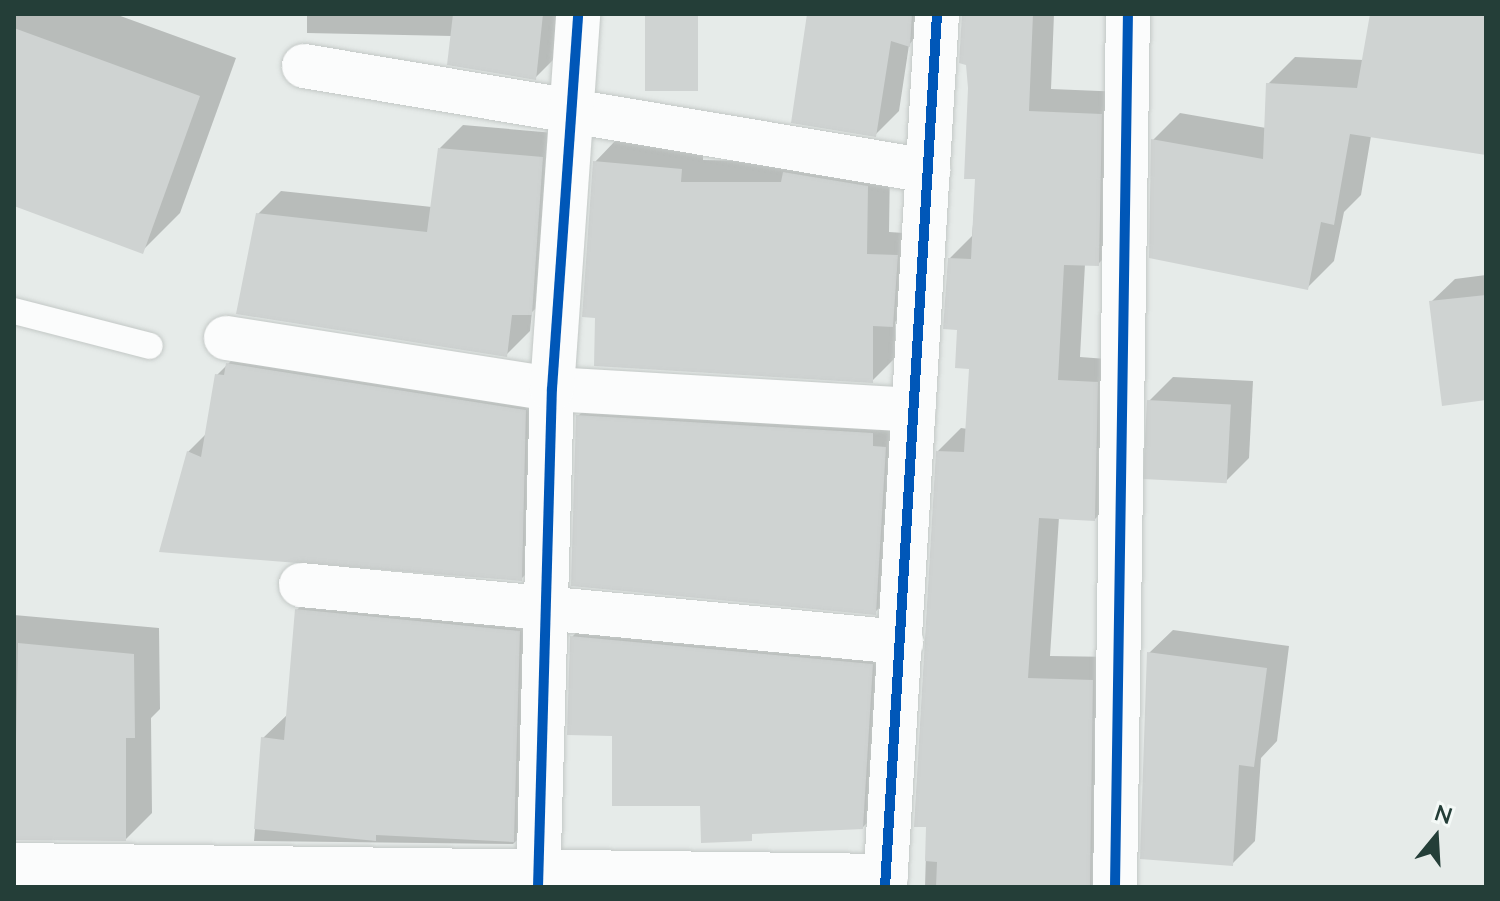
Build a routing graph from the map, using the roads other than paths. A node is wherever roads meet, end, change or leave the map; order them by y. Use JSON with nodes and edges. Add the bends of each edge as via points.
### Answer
{"nodes":[{"id":1,"x":578,"y":14,"type":"edge"},
{"id":2,"x":937,"y":14,"type":"edge"},
{"id":3,"x":1128,"y":14,"type":"edge"},
{"id":4,"x":304,"y":66,"type":"dead end"},
{"id":5,"x":571,"y":111,"type":"junction"},
{"id":6,"x":928,"y":171,"type":"junction"},
{"id":7,"x":14,"y":311,"type":"edge"},
{"id":8,"x":226,"y":338,"type":"dead end"},
{"id":9,"x":150,"y":346,"type":"dead end"},
{"id":10,"x":552,"y":389,"type":"junction"},
{"id":11,"x":913,"y":410,"type":"junction"},
{"id":12,"x":301,"y":585,"type":"dead end"},
{"id":13,"x":546,"y":608,"type":"junction"},
{"id":14,"x":901,"y":642,"type":"junction"},
{"id":15,"x":14,"y":865,"type":"edge"},
{"id":16,"x":65,"y":876,"type":"edge"},
{"id":17,"x":320,"y":877,"type":"edge"},
{"id":18,"x":538,"y":879,"type":"edge"},
{"id":19,"x":746,"y":881,"type":"edge"},
{"id":20,"x":886,"y":882,"type":"edge"},
{"id":21,"x":1115,"y":887,"type":"edge"}],
"edges":[{"from":1,"to":5,"type":"street"},
{"from":2,"to":6,"type":"street"},
{"from":3,"to":21,"type":"street"},
{"from":4,"to":5,"type":"street"},
{"from":5,"to":6,"type":"street"},
{"from":5,"to":10,"type":"street"},
{"from":6,"to":11,"type":"street"},
{"from":7,"to":9,"type":"lane"},
{"from":8,"to":10,"type":"street"},
{"from":10,"to":11,"type":"street"},
{"from":10,"to":13,"type":"street"},
{"from":11,"to":14,"type":"street"},
{"from":12,"to":13,"type":"street"},
{"from":13,"to":14,"type":"street"},
{"from":13,"to":18,"type":"street"},
{"from":14,"to":20,"type":"street"},
{"from":15,"to":16,"type":"street"},
{"from":16,"to":17,"type":"street"},
{"from":17,"to":18,"type":"street"},
{"from":18,"to":19,"type":"street"},
{"from":19,"to":20,"type":"street"}]}
